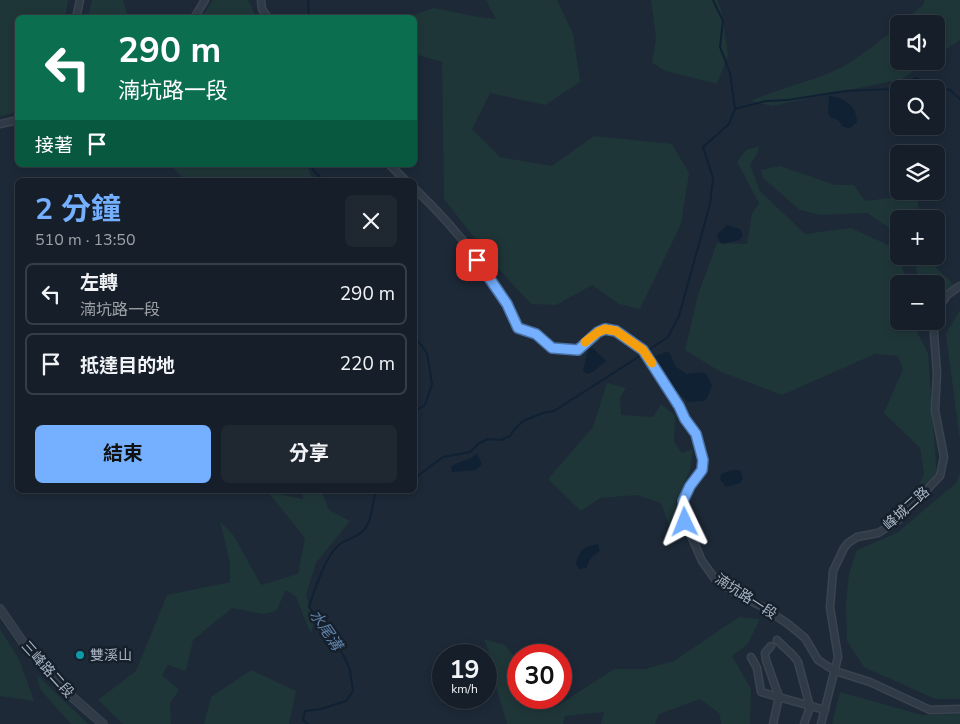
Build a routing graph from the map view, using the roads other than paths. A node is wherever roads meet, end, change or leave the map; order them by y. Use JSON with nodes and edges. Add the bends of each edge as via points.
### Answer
{"nodes":[{"id":1,"x":80,"y":0,"type":"edge"},
{"id":2,"x":205,"y":0,"type":"edge"},
{"id":3,"x":261,"y":0,"type":"edge"},
{"id":4,"x":77,"y":15,"type":"edge"},
{"id":5,"x":196,"y":15,"type":"edge"},
{"id":6,"x":266,"y":15,"type":"edge"},
{"id":7,"x":15,"y":121,"type":"edge"},
{"id":8,"x":0,"y":124,"type":"edge"},
{"id":9,"x":392,"y":167,"type":"edge"},
{"id":10,"x":403,"y":178,"type":"edge"},
{"id":11,"x":417,"y":191,"type":"edge"},
{"id":12,"x":960,"y":286,"type":"edge"},
{"id":13,"x":945,"y":298,"type":"edge"},
{"id":14,"x":934,"y":330,"type":"edge"},
{"id":15,"x":0,"y":609,"type":"edge"},
{"id":16,"x":777,"y":640,"type":"dead end"},
{"id":17,"x":771,"y":646,"type":"dead end"},
{"id":18,"x":751,"y":657,"type":"dead end"},
{"id":19,"x":835,"y":671,"type":"junction"},
{"id":20,"x":779,"y":698,"type":"junction"},
{"id":21,"x":810,"y":707,"type":"junction"},
{"id":22,"x":960,"y":709,"type":"edge"},
{"id":23,"x":825,"y":710,"type":"junction"},
{"id":24,"x":103,"y":724,"type":"edge"},
{"id":25,"x":773,"y":724,"type":"edge"},
{"id":26,"x":804,"y":724,"type":"edge"},
{"id":27,"x":821,"y":724,"type":"edge"}],
"edges":[{"from":1,"to":4,"type":"street"},
{"from":2,"to":5,"type":"street"},
{"from":3,"to":6,"type":"street"},
{"from":7,"to":8,"type":"street"},
{"from":9,"to":10,"type":"street"},
{"from":11,"to":19,"type":"street","name":"湳坑路一段","via":[[467,246],[507,304],[518,328],[536,334],[552,348],[578,350],[589,338],[605,329],[616,331],[643,350],[696,434],[703,460],[702,470],[683,501],[685,522],[702,561],[715,578],[805,638],[818,660]]},
{"from":12,"to":13,"type":"street"},
{"from":14,"to":19,"type":"street","name":"峰城二路","via":[[935,410],[944,457],[940,476],[896,522],[878,533],[857,537],[844,548],[834,571],[830,607],[838,657]]},
{"from":15,"to":24,"type":"street","name":"三峰路二段","via":[[29,651]]},
{"from":16,"to":21,"type":"street","via":[[795,658]]},
{"from":17,"to":20,"type":"street","via":[[765,653],[766,660]]},
{"from":18,"to":20,"type":"street","via":[[757,668],[761,692]]},
{"from":19,"to":22,"type":"street","name":"湳坑路一段","via":[[870,682],[930,710]]},
{"from":19,"to":23,"type":"street","name":"峰城二路"},
{"from":20,"to":21,"type":"street"},
{"from":20,"to":25,"type":"street"},
{"from":21,"to":23,"type":"street"},
{"from":21,"to":26,"type":"street"},
{"from":23,"to":27,"type":"street","name":"峰城二路"}]}
